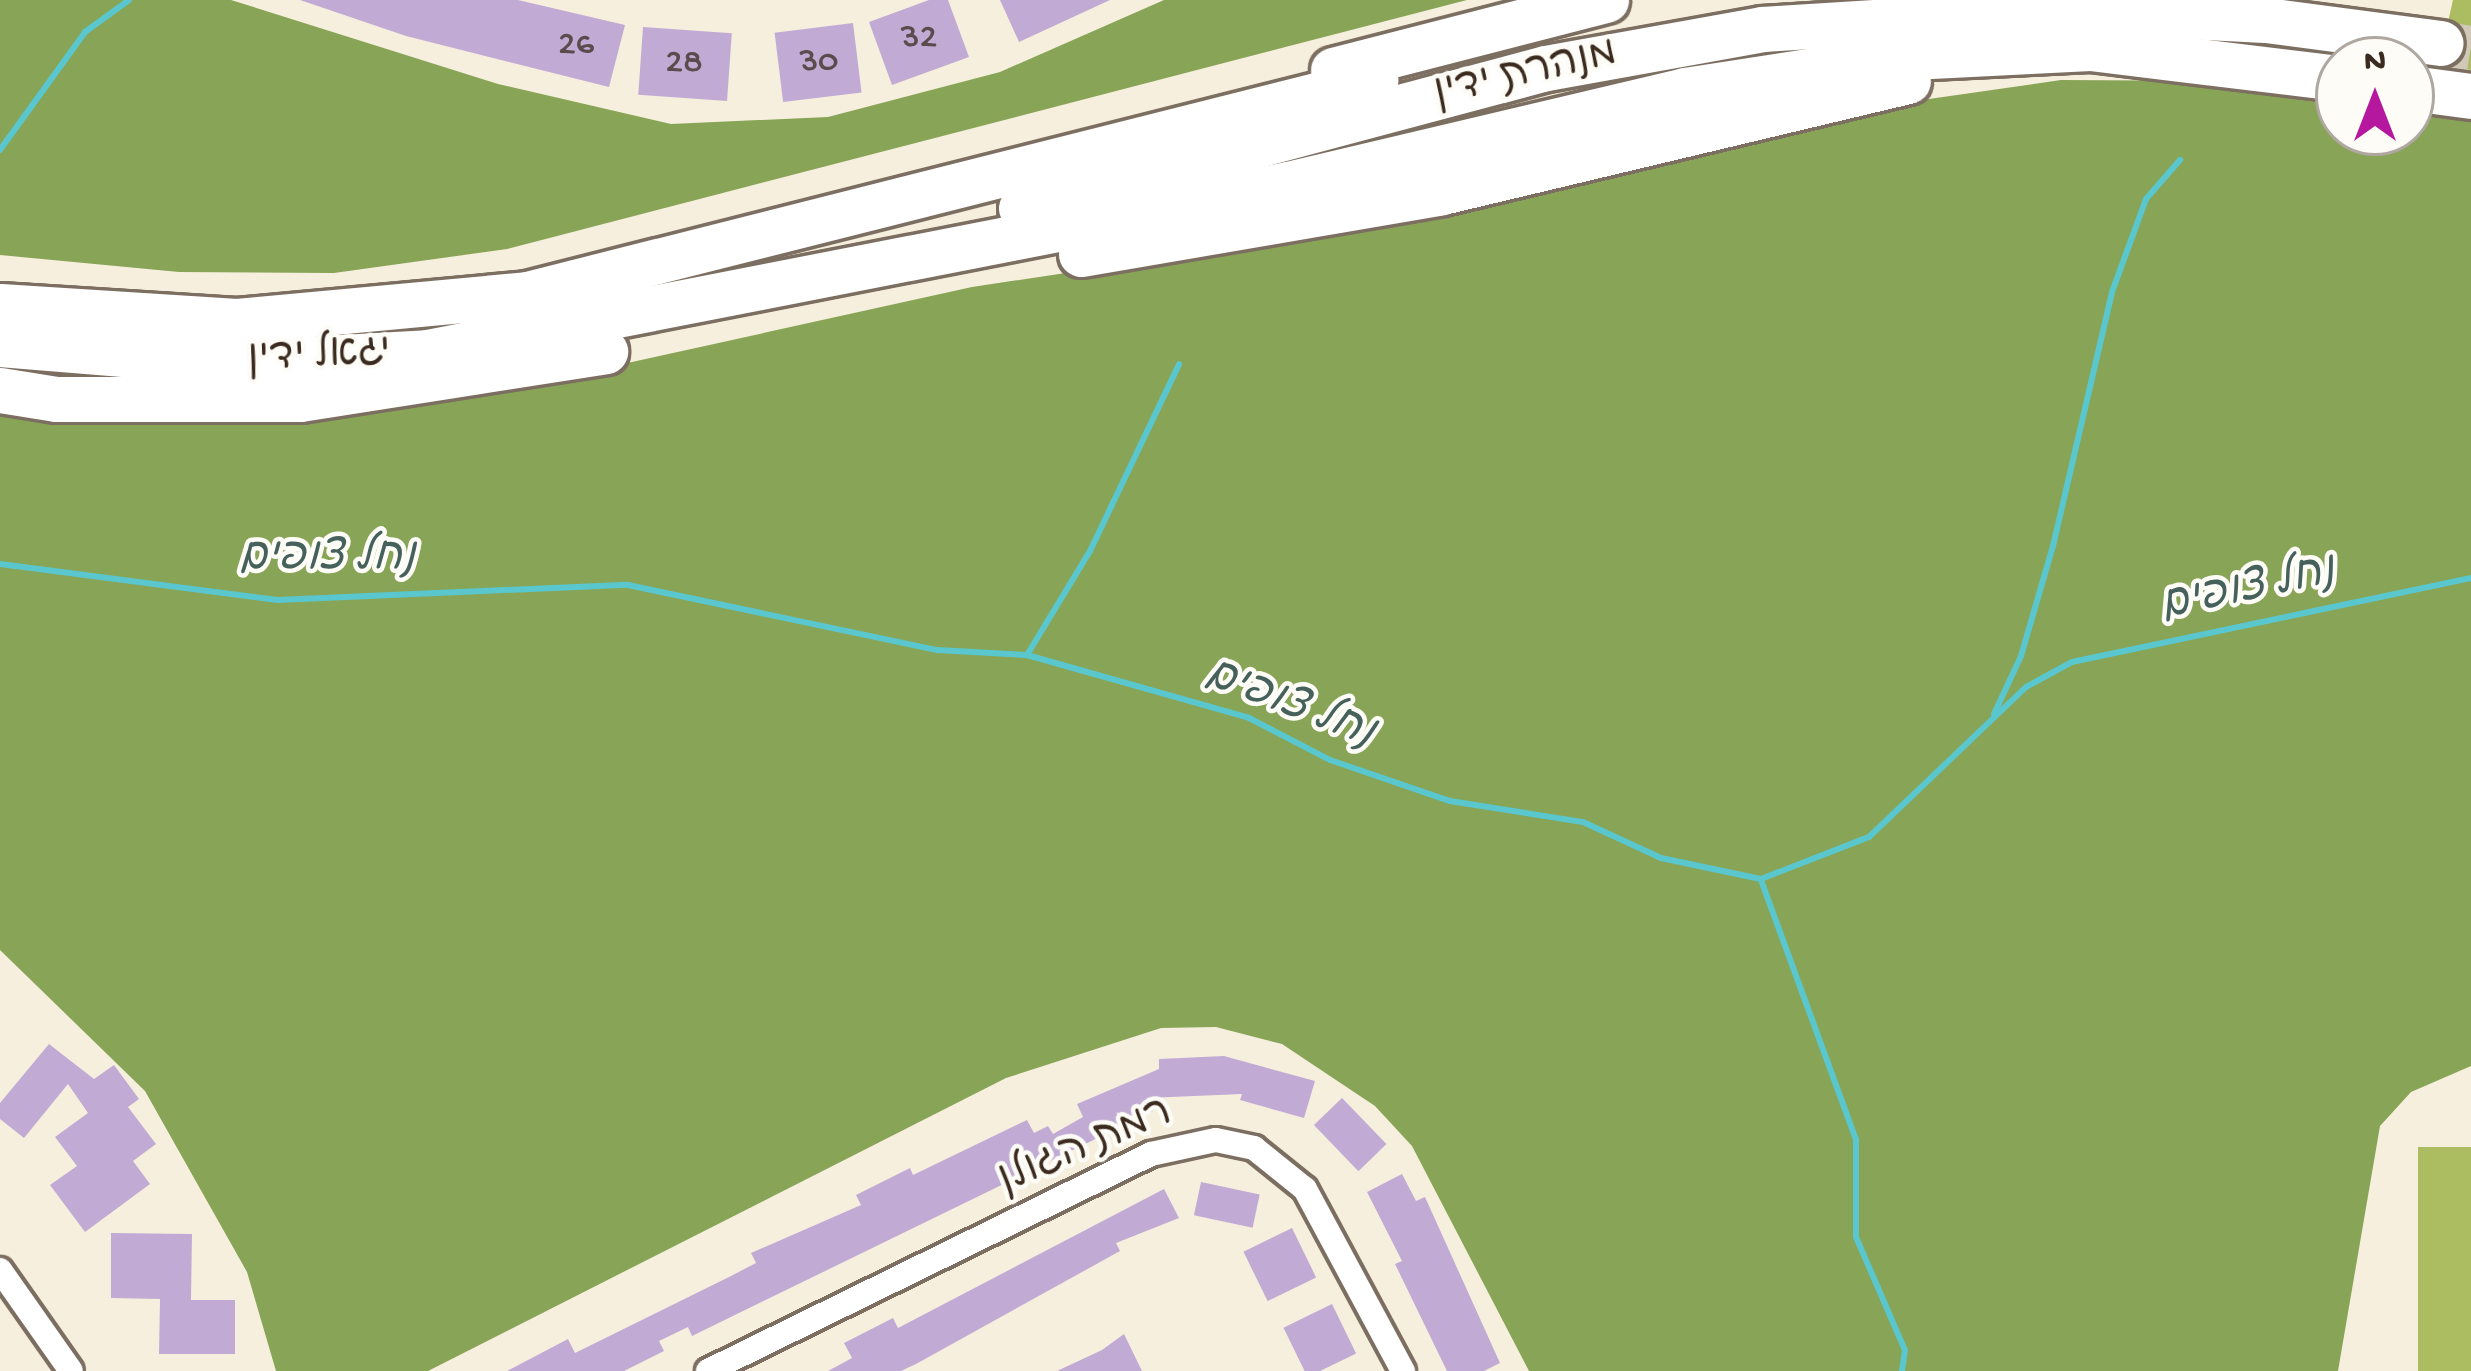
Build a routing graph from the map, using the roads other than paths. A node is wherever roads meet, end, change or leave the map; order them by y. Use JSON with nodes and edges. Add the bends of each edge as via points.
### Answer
{"nodes":[{"id":1,"x":1606,"y":0,"type":"edge"},
{"id":2,"x":1748,"y":0,"type":"edge"},
{"id":3,"x":2364,"y":0,"type":"edge"},
{"id":4,"x":2210,"y":58,"type":"junction"},
{"id":5,"x":2315,"y":74,"type":"edge"},
{"id":6,"x":2435,"y":91,"type":"edge"},
{"id":7,"x":2471,"y":96,"type":"edge"},
{"id":8,"x":527,"y":294,"type":"junction"},
{"id":9,"x":0,"y":306,"type":"edge"},
{"id":10,"x":635,"y":313,"type":"junction"},
{"id":11,"x":0,"y":344,"type":"edge"},
{"id":12,"x":0,"y":390,"type":"edge"},
{"id":13,"x":4,"y":1284,"type":"edge"},
{"id":14,"x":71,"y":1371,"type":"edge"},
{"id":15,"x":708,"y":1371,"type":"edge"},
{"id":16,"x":1403,"y":1371,"type":"edge"}],
"edges":[{"from":1,"to":8,"type":"highway","via":[[1010,155]]},
{"from":2,"to":8,"type":"highway","name":"מנהרת ידין","via":[[1540,38]]},
{"from":3,"to":10,"type":"highway","name":"מנהרת ידין","via":[[2442,28],[2066,10],[1762,29],[1433,97]]},
{"from":4,"to":5,"type":"highway"},
{"from":4,"to":10,"type":"highway","via":[[2090,48],[1788,71],[1288,184]]},
{"from":4,"to":12,"type":"highway","via":[[1931,76],[1419,197],[1026,262],[494,372],[301,399],[56,399]]},
{"from":6,"to":7,"type":"highway"},
{"from":8,"to":9,"type":"highway","name":"יגאל ידין","via":[[237,321]]},
{"from":10,"to":11,"type":"highway","name":"יגאל ידין","via":[[428,352],[298,360],[143,362]]},
{"from":13,"to":14,"type":"street"},
{"from":15,"to":16,"type":"street","name":"רמת הגולן","via":[[1151,1154],[1216,1140],[1254,1148],[1305,1189]]}]}
